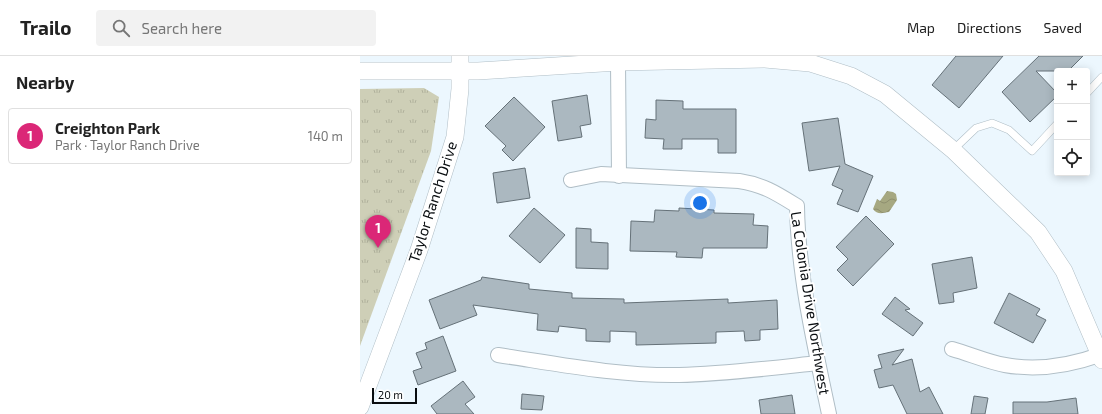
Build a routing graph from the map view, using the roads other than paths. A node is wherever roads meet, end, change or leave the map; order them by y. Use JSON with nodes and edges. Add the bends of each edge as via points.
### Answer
{"nodes":[{"id":1,"x":618,"y":62,"type":"junction"},
{"id":2,"x":460,"y":63,"type":"edge"},
{"id":3,"x":360,"y":71,"type":"edge"},
{"id":4,"x":1102,"y":77,"type":"edge"},
{"id":5,"x":1090,"y":90,"type":"edge"},
{"id":6,"x":1054,"y":127,"type":"edge"},
{"id":7,"x":953,"y":150,"type":"junction"},
{"id":8,"x":619,"y":176,"type":"junction"},
{"id":9,"x":571,"y":180,"type":"dead end"},
{"id":10,"x":383,"y":343,"type":"junction"},
{"id":11,"x":952,"y":349,"type":"dead end"},
{"id":12,"x":498,"y":355,"type":"dead end"},
{"id":13,"x":1101,"y":356,"type":"edge"},
{"id":14,"x":818,"y":362,"type":"junction"},
{"id":15,"x":360,"y":380,"type":"edge"},
{"id":16,"x":360,"y":407,"type":"edge"},
{"id":17,"x":829,"y":414,"type":"edge"}],
"edges":[{"from":1,"to":2,"type":"street","via":[[478,71]]},
{"from":1,"to":7,"type":"street","via":[[765,59],[810,63],[851,76],[885,94]]},
{"from":1,"to":8,"type":"street"},
{"from":2,"to":3,"type":"street"},
{"from":2,"to":10,"type":"street","name":"Taylor Ranch Drive","via":[[455,137],[419,250]]},
{"from":4,"to":5,"type":"lane"},
{"from":6,"to":7,"type":"lane","via":[[1032,151],[1009,130],[992,123],[976,128]]},
{"from":7,"to":13,"type":"street","via":[[1038,232],[1064,271]]},
{"from":8,"to":9,"type":"street","name":"La Colonia Drive Northwest","via":[[601,174]]},
{"from":8,"to":14,"type":"street","name":"La Colonia Drive Northwest","via":[[757,184],[796,206],[797,237]]},
{"from":10,"to":15,"type":"street"},
{"from":10,"to":16,"type":"street"},
{"from":11,"to":13,"type":"street","via":[[1004,365],[1026,367],[1055,366]]},
{"from":12,"to":14,"type":"street","via":[[608,371],[678,375],[743,371]]},
{"from":14,"to":17,"type":"street","name":"La Colonia Drive Northwest"}]}
